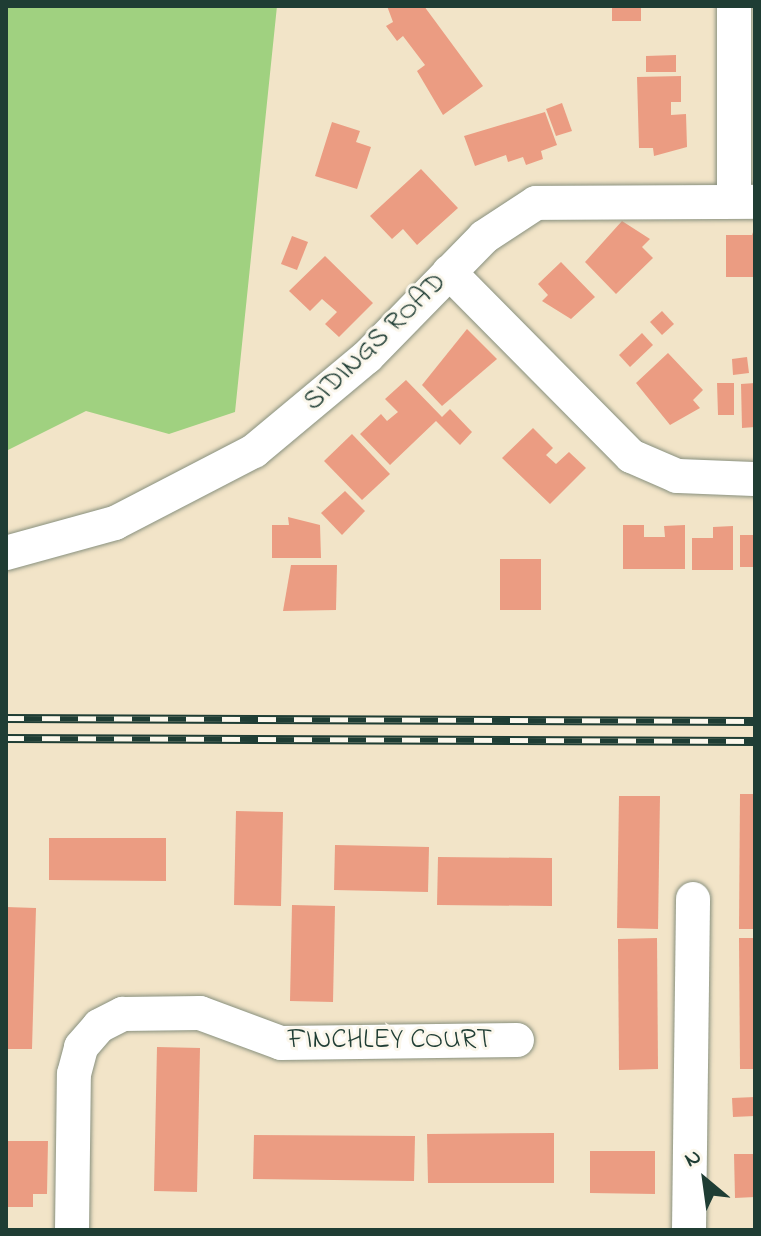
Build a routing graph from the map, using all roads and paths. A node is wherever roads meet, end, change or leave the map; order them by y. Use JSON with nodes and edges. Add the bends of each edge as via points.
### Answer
{"nodes":[{"id":1,"x":734,"y":6,"type":"edge"},
{"id":2,"x":744,"y":201,"type":"edge"},
{"id":3,"x":449,"y":272,"type":"junction"},
{"id":4,"x":755,"y":479,"type":"edge"},
{"id":5,"x":6,"y":553,"type":"edge"},
{"id":6,"x":693,"y":899,"type":"dead end"},
{"id":7,"x":517,"y":1040,"type":"dead end"},
{"id":8,"x":72,"y":1230,"type":"edge"},
{"id":9,"x":689,"y":1230,"type":"edge"}],
"edges":[{"from":1,"to":2,"type":"street"},
{"from":2,"to":3,"type":"street","name":"SIDINGS ROAD","via":[[536,203],[484,237]]},
{"from":3,"to":4,"type":"street","via":[[631,456],[677,476]]},
{"from":3,"to":5,"type":"street","name":"SIDINGS ROAD","via":[[325,396],[254,451],[115,523]]},
{"from":6,"to":9,"type":"street"},
{"from":7,"to":8,"type":"street","name":"FINCHLEY COURT","via":[[281,1043],[200,1013],[123,1014],[99,1026],[81,1047],[74,1074]]}]}
